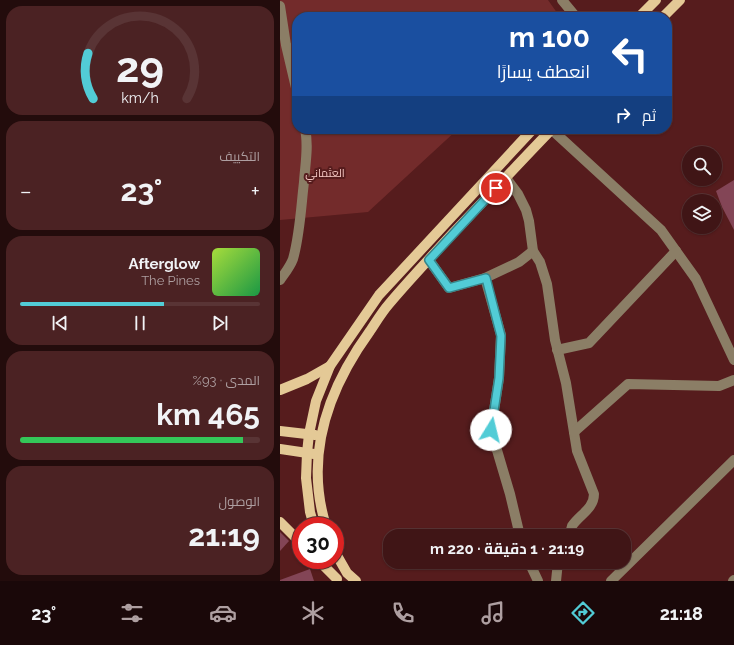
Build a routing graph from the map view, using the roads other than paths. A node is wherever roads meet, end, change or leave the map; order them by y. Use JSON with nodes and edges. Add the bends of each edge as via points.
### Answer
{"nodes":[{"id":1,"x":562,"y":0,"type":"edge"},
{"id":2,"x":656,"y":0,"type":"edge"},
{"id":3,"x":680,"y":0,"type":"edge"},
{"id":4,"x":280,"y":6,"type":"edge"},
{"id":5,"x":572,"y":12,"type":"edge"},
{"id":6,"x":645,"y":12,"type":"edge"},
{"id":7,"x":669,"y":12,"type":"edge"},
{"id":8,"x":292,"y":71,"type":"edge"},
{"id":9,"x":307,"y":134,"type":"edge"},
{"id":10,"x":528,"y":134,"type":"edge"},
{"id":11,"x":546,"y":134,"type":"edge"},
{"id":12,"x":556,"y":134,"type":"edge"},
{"id":13,"x":506,"y":178,"type":"junction"},
{"id":14,"x":533,"y":251,"type":"junction"},
{"id":15,"x":676,"y":251,"type":"junction"},
{"id":16,"x":429,"y":260,"type":"junction"},
{"id":17,"x":486,"y":278,"type":"junction"},
{"id":18,"x":280,"y":280,"type":"edge"},
{"id":19,"x":557,"y":350,"type":"junction"},
{"id":20,"x":734,"y":360,"type":"edge"},
{"id":21,"x":330,"y":366,"type":"junction"},
{"id":22,"x":734,"y":380,"type":"edge"},
{"id":23,"x":280,"y":390,"type":"edge"},
{"id":24,"x":280,"y":431,"type":"edge"},
{"id":25,"x":574,"y":432,"type":"junction"},
{"id":26,"x":309,"y":434,"type":"junction"},
{"id":27,"x":321,"y":436,"type":"junction"},
{"id":28,"x":280,"y":449,"type":"edge"},
{"id":29,"x":307,"y":453,"type":"junction"},
{"id":30,"x":318,"y":455,"type":"junction"},
{"id":31,"x":734,"y":460,"type":"edge"},
{"id":32,"x":311,"y":517,"type":"edge"},
{"id":33,"x":323,"y":517,"type":"edge"},
{"id":34,"x":280,"y":522,"type":"edge"},
{"id":35,"x":518,"y":529,"type":"edge"},
{"id":36,"x":572,"y":529,"type":"edge"},
{"id":37,"x":292,"y":534,"type":"edge"},
{"id":38,"x":344,"y":568,"type":"edge"},
{"id":39,"x":327,"y":569,"type":"edge"},
{"id":40,"x":332,"y":569,"type":"edge"},
{"id":41,"x":532,"y":569,"type":"edge"},
{"id":42,"x":557,"y":569,"type":"edge"},
{"id":43,"x":338,"y":580,"type":"edge"},
{"id":44,"x":356,"y":581,"type":"edge"},
{"id":45,"x":538,"y":581,"type":"edge"},
{"id":46,"x":556,"y":581,"type":"edge"},
{"id":47,"x":611,"y":581,"type":"edge"}],
"edges":[{"from":1,"to":5,"type":"street"},
{"from":2,"to":6,"type":"main road"},
{"from":3,"to":7,"type":"main road"},
{"from":4,"to":8,"type":"street"},
{"from":9,"to":18,"type":"street","via":[[301,211],[295,250],[289,269]]},
{"from":10,"to":21,"type":"main road","via":[[379,295]]},
{"from":11,"to":13,"type":"main road"},
{"from":12,"to":15,"type":"street","via":[[661,230]]},
{"from":13,"to":14,"type":"street","via":[[526,210]]},
{"from":13,"to":16,"type":"main road"},
{"from":14,"to":17,"type":"street","via":[[518,262]]},
{"from":14,"to":19,"type":"street","via":[[540,262],[547,284]]},
{"from":15,"to":19,"type":"street","via":[[589,343]]},
{"from":15,"to":20,"type":"street","via":[[696,279]]},
{"from":16,"to":17,"type":"street","via":[[449,288]]},
{"from":16,"to":27,"type":"main road","via":[[388,305],[342,373],[328,408]]},
{"from":17,"to":35,"type":"street","via":[[501,336],[499,378],[491,430]]},
{"from":19,"to":25,"type":"street","via":[[566,383]]},
{"from":21,"to":23,"type":"main road"},
{"from":21,"to":26,"type":"main road","via":[[316,401]]},
{"from":22,"to":25,"type":"street","via":[[719,386],[628,384]]},
{"from":24,"to":26,"type":"main road"},
{"from":25,"to":36,"type":"street","via":[[577,451],[594,500]]},
{"from":26,"to":27,"type":"main road"},
{"from":26,"to":29,"type":"main road"},
{"from":27,"to":30,"type":"main road"},
{"from":28,"to":29,"type":"main road"},
{"from":29,"to":30,"type":"main road"},
{"from":29,"to":32,"type":"main road","via":[[307,485]]},
{"from":30,"to":33,"type":"main road"},
{"from":31,"to":47,"type":"street"},
{"from":34,"to":37,"type":"main road"},
{"from":38,"to":44,"type":"main road"},
{"from":39,"to":43,"type":"main road"},
{"from":40,"to":43,"type":"main road"},
{"from":41,"to":45,"type":"street"},
{"from":42,"to":46,"type":"street"}]}
